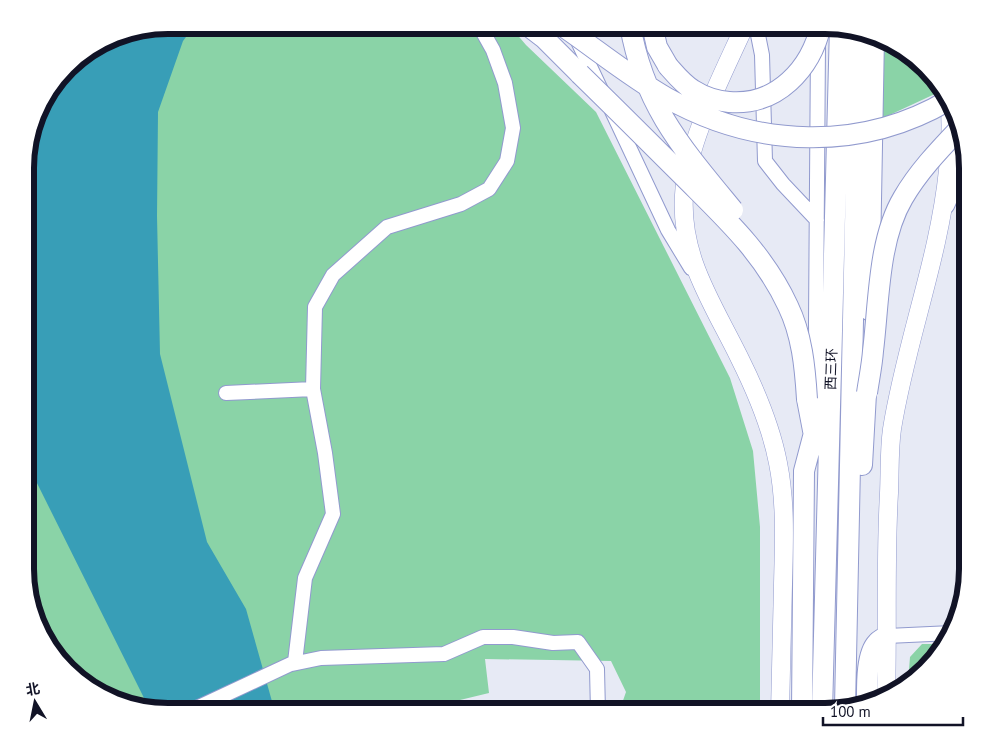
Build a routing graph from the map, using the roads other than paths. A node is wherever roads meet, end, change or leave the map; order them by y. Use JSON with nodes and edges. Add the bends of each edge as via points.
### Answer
{"nodes":[{"id":1,"x":484,"y":34,"type":"edge"},
{"id":2,"x":539,"y":34,"type":"edge"},
{"id":3,"x":573,"y":34,"type":"edge"},
{"id":4,"x":574,"y":34,"type":"edge"},
{"id":5,"x":632,"y":34,"type":"edge"},
{"id":6,"x":654,"y":34,"type":"edge"},
{"id":7,"x":741,"y":34,"type":"edge"},
{"id":8,"x":758,"y":34,"type":"edge"},
{"id":9,"x":817,"y":34,"type":"edge"},
{"id":10,"x":820,"y":34,"type":"edge"},
{"id":11,"x":840,"y":35,"type":"edge"},
{"id":12,"x":859,"y":38,"type":"edge"},
{"id":13,"x":873,"y":43,"type":"edge"},
{"id":14,"x":942,"y":103,"type":"edge"},
{"id":15,"x":951,"y":121,"type":"edge"},
{"id":16,"x":955,"y":134,"type":"edge"},
{"id":17,"x":959,"y":178,"type":"edge"},
{"id":18,"x":943,"y":216,"type":"junction"},
{"id":19,"x":817,"y":220,"type":"junction"},
{"id":20,"x":705,"y":292,"type":"junction"},
{"id":21,"x":806,"y":372,"type":"junction"},
{"id":22,"x":313,"y":389,"type":"junction"},
{"id":23,"x":226,"y":393,"type":"dead end"},
{"id":24,"x":849,"y":396,"type":"junction"},
{"id":25,"x":814,"y":433,"type":"junction"},
{"id":26,"x":826,"y":525,"type":"junction"},
{"id":27,"x":942,"y":633,"type":"edge"},
{"id":28,"x":887,"y":636,"type":"junction"},
{"id":29,"x":293,"y":663,"type":"junction"},
{"id":30,"x":886,"y":688,"type":"edge"},
{"id":31,"x":867,"y":696,"type":"edge"},
{"id":32,"x":845,"y":702,"type":"edge"},
{"id":33,"x":207,"y":703,"type":"edge"},
{"id":34,"x":598,"y":703,"type":"edge"},
{"id":35,"x":780,"y":703,"type":"edge"},
{"id":36,"x":802,"y":703,"type":"edge"},
{"id":37,"x":822,"y":703,"type":"edge"}],
"edges":[{"from":1,"to":22,"type":"street","via":[[505,83],[513,128],[508,161],[489,189],[461,204],[387,226],[333,274],[315,307]]},
{"from":2,"to":21,"type":"highway","bridge":true,"via":[[754,249],[788,307],[801,344]]},
{"from":3,"to":14,"type":"highway","bridge":true,"via":[[666,98],[700,115],[754,132],[812,138],[857,133],[906,120]]},
{"from":4,"to":20,"type":"street","via":[[668,230]]},
{"from":5,"to":21,"type":"highway","bridge":true,"via":[[641,71],[669,129],[780,276],[801,329]]},
{"from":6,"to":10,"type":"highway","bridge":true,"via":[[668,66],[681,82],[695,92],[718,101],[752,102],[768,97],[800,71]]},
{"from":7,"to":20,"type":"main road","via":[[700,131],[684,195],[686,240]]},
{"from":8,"to":19,"type":"street","via":[[762,55],[765,161]]},
{"from":9,"to":19,"type":"street"},
{"from":11,"to":24,"type":"highway","name":"西三环"},
{"from":12,"to":24,"type":"highway","name":"西三环"},
{"from":13,"to":24,"type":"highway","bridge":true},
{"from":15,"to":18,"type":"main road"},
{"from":16,"to":24,"type":"highway","bridge":true,"via":[[913,182],[895,215],[881,274],[873,352]]},
{"from":17,"to":18,"type":"street"},
{"from":18,"to":28,"type":"main road","via":[[898,392],[892,432],[886,551]]},
{"from":19,"to":25,"type":"street","via":[[818,416]]},
{"from":20,"to":35,"type":"main road","via":[[768,424],[781,480],[784,533]]},
{"from":21,"to":25,"type":"highway","bridge":true},
{"from":22,"to":23,"type":"street"},
{"from":22,"to":29,"type":"street","via":[[333,514],[305,578]]},
{"from":24,"to":26,"type":"highway","name":"西三环"},
{"from":24,"to":32,"type":"highway","via":[[860,508],[847,568]]},
{"from":25,"to":26,"type":"highway"},
{"from":25,"to":36,"type":"highway","via":[[804,471]]},
{"from":26,"to":37,"type":"highway","name":"西三环"},
{"from":27,"to":28,"type":"street"},
{"from":28,"to":30,"type":"main road"},
{"from":28,"to":31,"type":"highway","via":[[873,650]]},
{"from":29,"to":33,"type":"street"},
{"from":29,"to":34,"type":"street","via":[[321,658],[444,654],[484,638],[578,642],[598,670]]}]}
